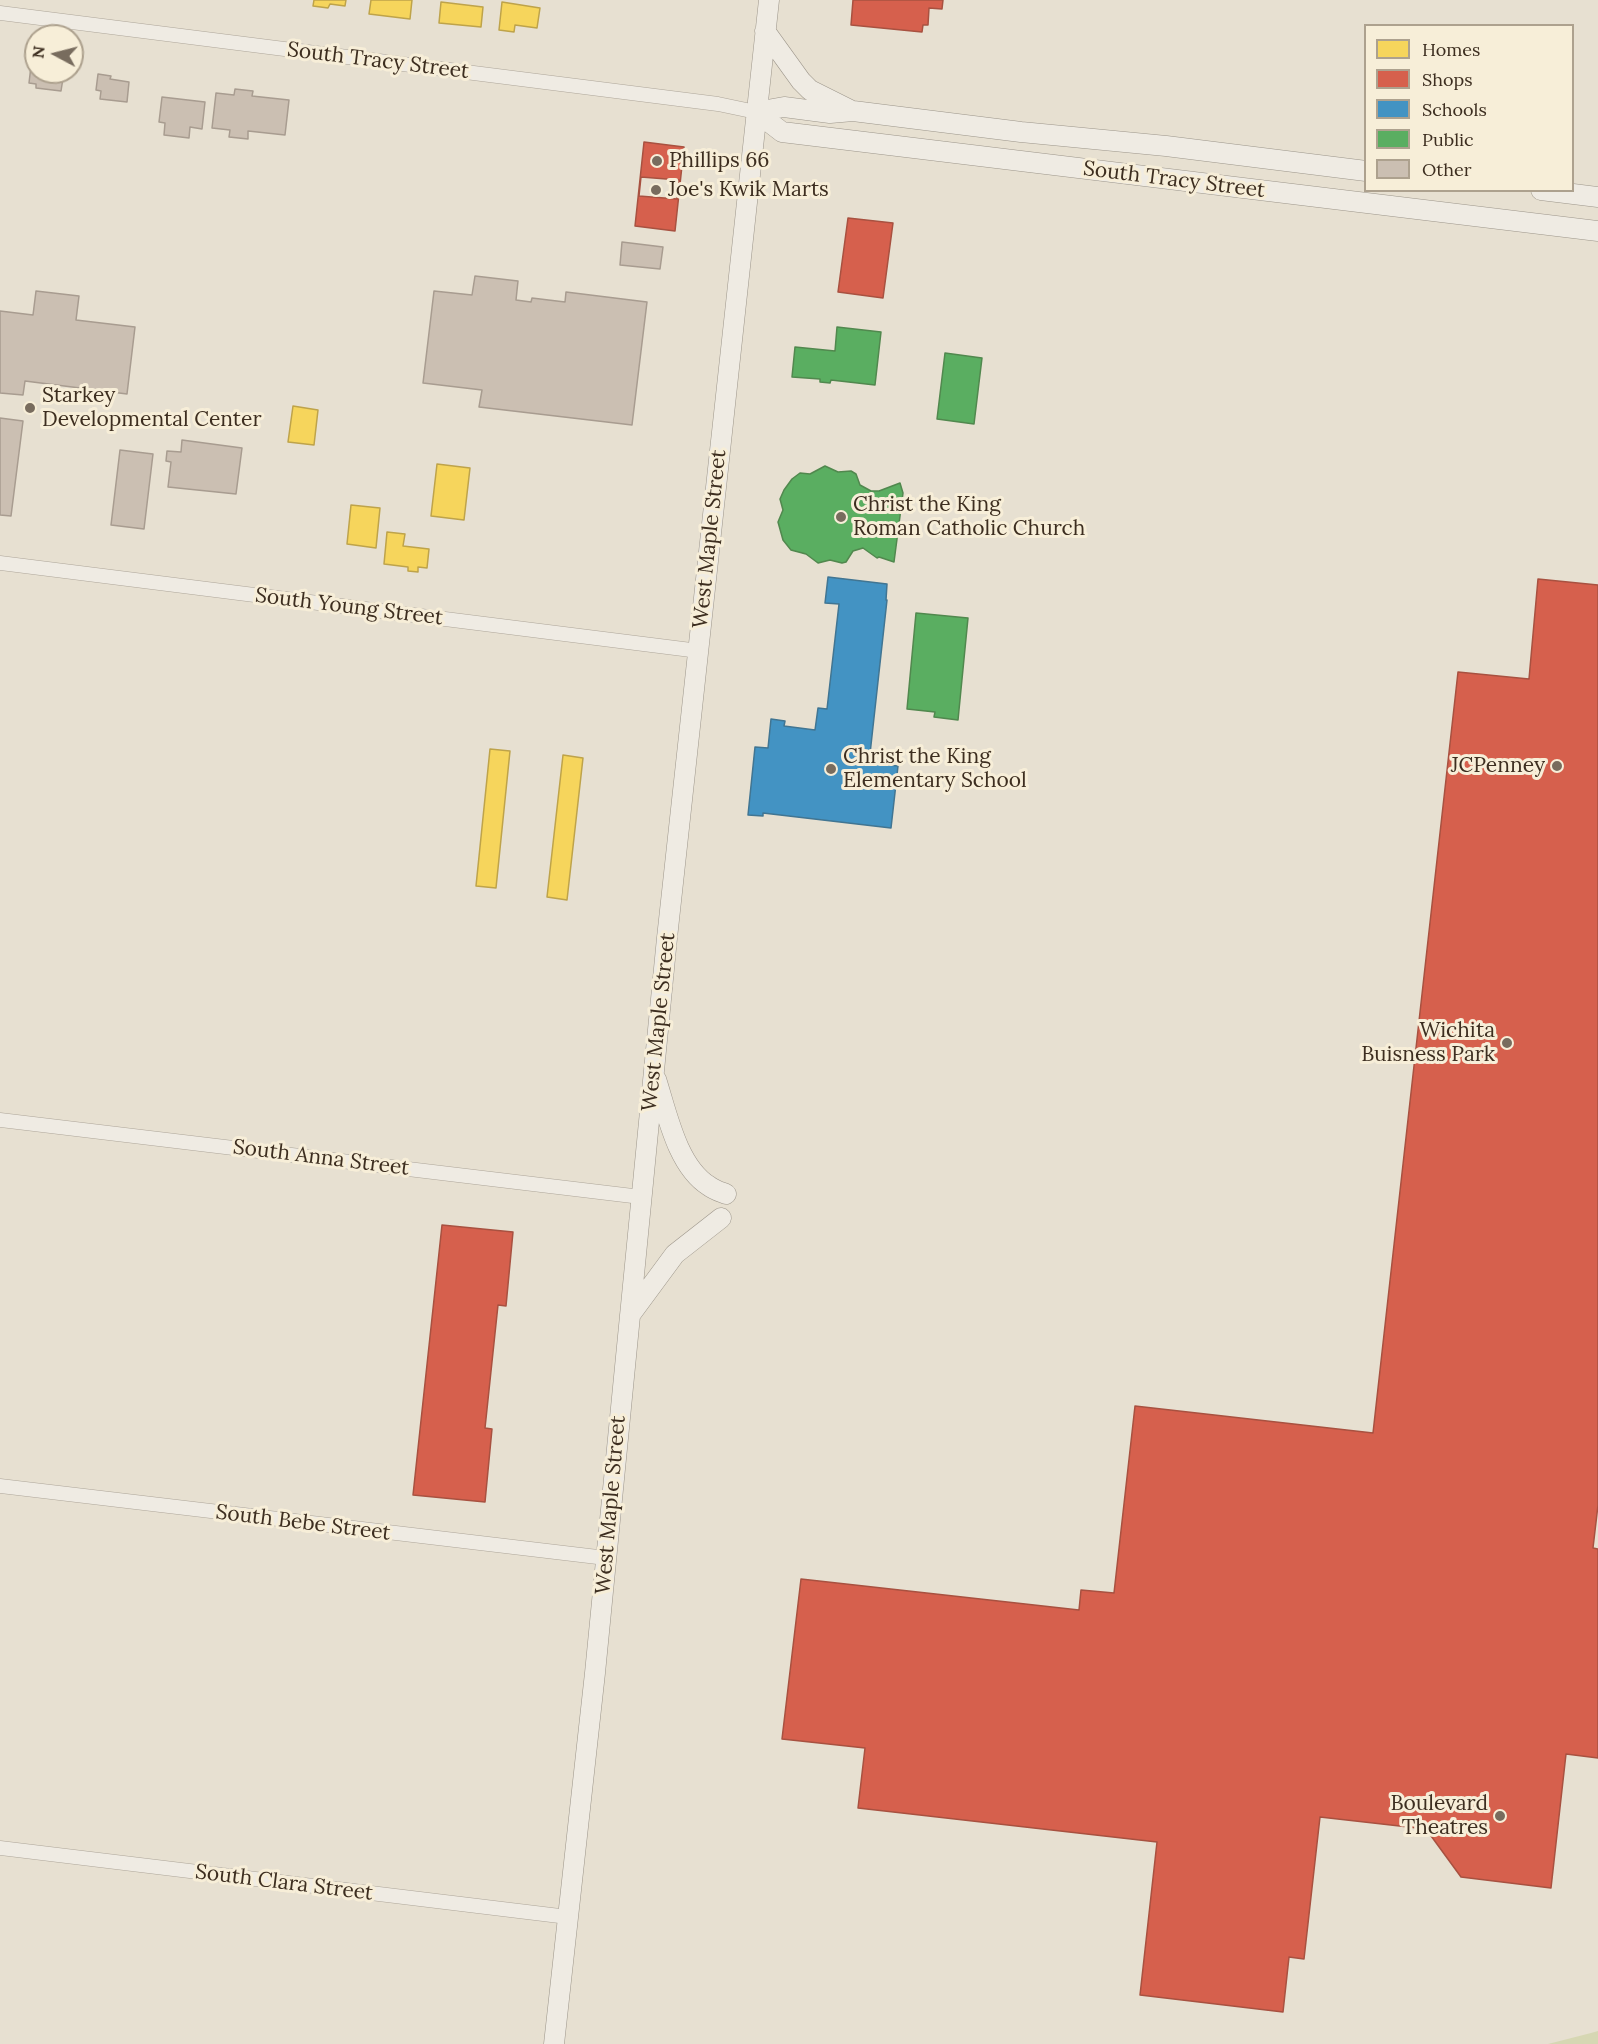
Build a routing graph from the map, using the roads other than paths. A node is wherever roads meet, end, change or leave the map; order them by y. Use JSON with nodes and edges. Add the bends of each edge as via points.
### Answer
{"nodes":[{"id":1,"x":769,"y":0,"type":"edge"},
{"id":2,"x":0,"y":13,"type":"edge"},
{"id":3,"x":765,"y":31,"type":"junction"},
{"id":4,"x":853,"y":111,"type":"junction"},
{"id":5,"x":756,"y":112,"type":"junction"},
{"id":6,"x":1364,"y":171,"type":"edge"},
{"id":7,"x":1557,"y":192,"type":"edge"},
{"id":8,"x":1598,"y":197,"type":"edge"},
{"id":9,"x":1598,"y":231,"type":"edge"},
{"id":10,"x":0,"y":563,"type":"edge"},
{"id":11,"x":699,"y":651,"type":"junction"},
{"id":12,"x":654,"y":1074,"type":"junction"},
{"id":13,"x":0,"y":1120,"type":"edge"},
{"id":14,"x":726,"y":1194,"type":"dead end"},
{"id":15,"x":642,"y":1197,"type":"junction"},
{"id":16,"x":721,"y":1218,"type":"dead end"},
{"id":17,"x":630,"y":1316,"type":"junction"},
{"id":18,"x":0,"y":1486,"type":"edge"},
{"id":19,"x":606,"y":1558,"type":"junction"},
{"id":20,"x":0,"y":1848,"type":"edge"},
{"id":21,"x":568,"y":1917,"type":"junction"},
{"id":22,"x":554,"y":2044,"type":"edge"}],
"edges":[{"from":1,"to":3,"type":"main road","name":"West Maple Street"},
{"from":2,"to":5,"type":"street","name":"South Tracy Street"},
{"from":3,"to":4,"type":"main road","via":[[810,90]]},
{"from":3,"to":5,"type":"main road","name":"West Maple Street"},
{"from":4,"to":5,"type":"main road","name":"South Tracy Street","via":[[830,113],[784,107]]},
{"from":4,"to":6,"type":"main road","name":"South Tracy Street"},
{"from":5,"to":9,"type":"main road","name":"South Tracy Street","via":[[782,132]]},
{"from":5,"to":11,"type":"main road","name":"West Maple Street"},
{"from":7,"to":8,"type":"main road"},
{"from":10,"to":11,"type":"street","name":"South Young Street"},
{"from":11,"to":12,"type":"main road","name":"West Maple Street"},
{"from":12,"to":14,"type":"main road","via":[[683,1158],[700,1179]]},
{"from":12,"to":15,"type":"main road","name":"West Maple Street"},
{"from":13,"to":15,"type":"street","name":"South Anna Street"},
{"from":15,"to":17,"type":"main road","name":"West Maple Street"},
{"from":16,"to":17,"type":"main road","via":[[675,1254]]},
{"from":17,"to":19,"type":"main road","name":"West Maple Street"},
{"from":18,"to":19,"type":"street","name":"South Bebe Street"},
{"from":19,"to":21,"type":"main road","name":"West Maple Street"},
{"from":20,"to":21,"type":"street","name":"South Clara Street"},
{"from":21,"to":22,"type":"main road","name":"West Maple Street"}]}
